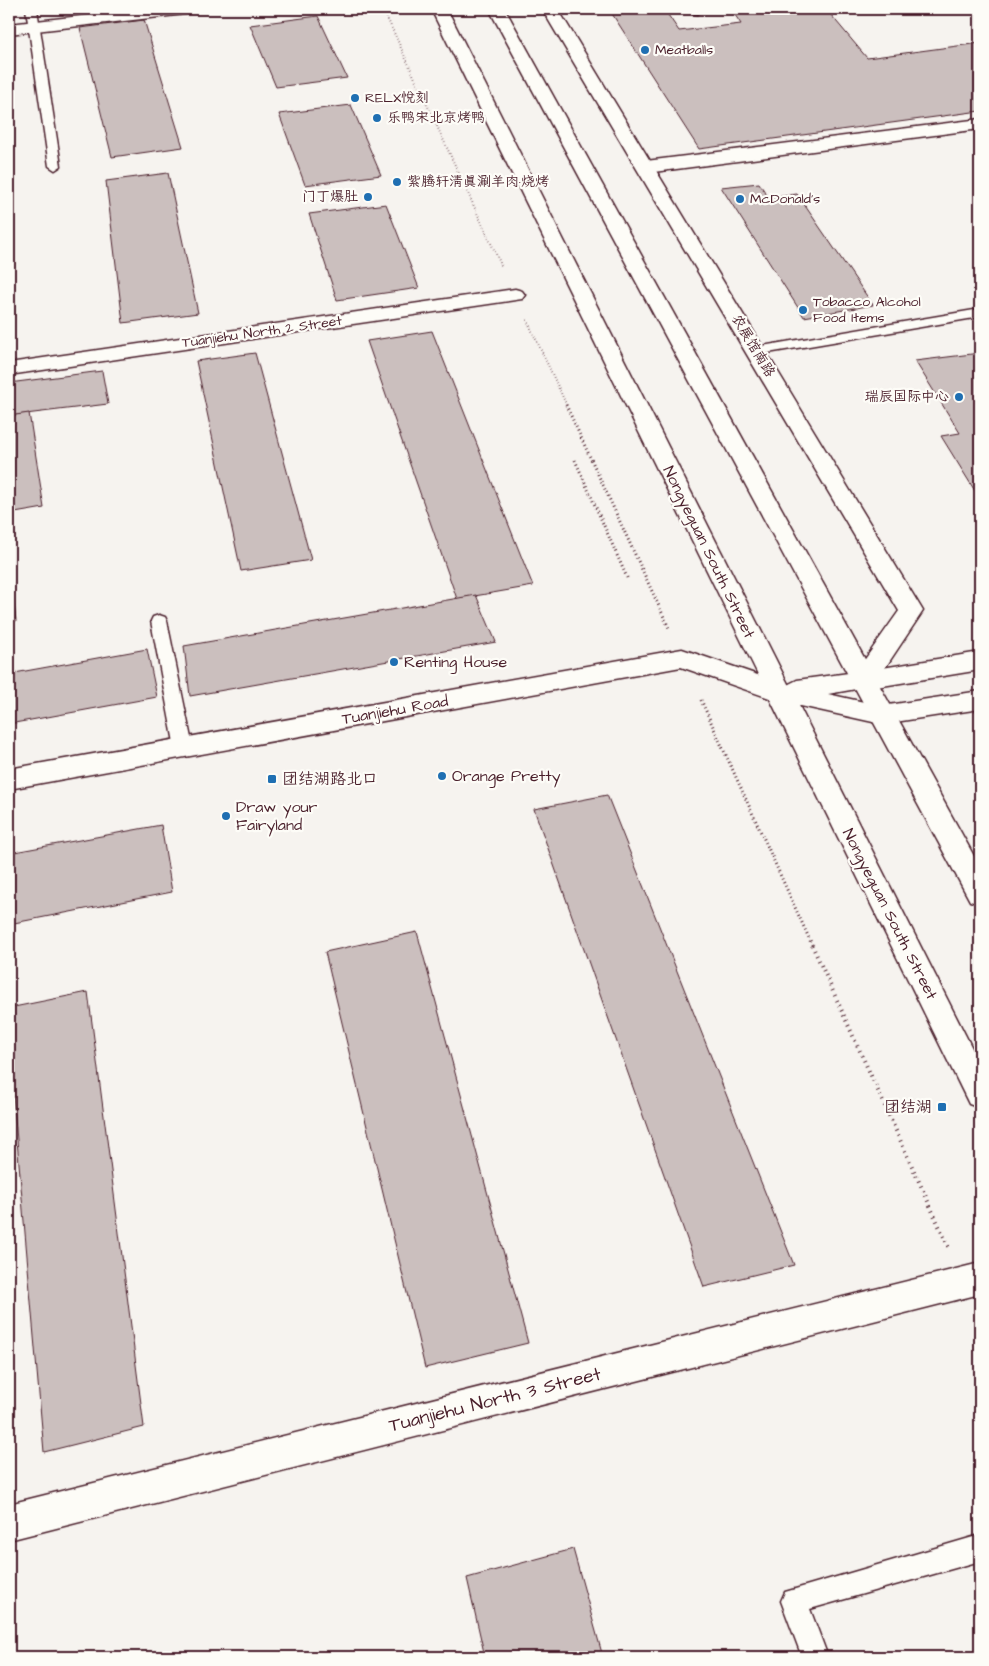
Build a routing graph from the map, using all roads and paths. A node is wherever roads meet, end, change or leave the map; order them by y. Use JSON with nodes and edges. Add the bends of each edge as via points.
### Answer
{"nodes":[{"id":1,"x":31,"y":9,"type":"edge"},
{"id":2,"x":186,"y":9,"type":"edge"},
{"id":3,"x":438,"y":9,"type":"edge"},
{"id":4,"x":497,"y":9,"type":"edge"},
{"id":5,"x":550,"y":9,"type":"edge"},
{"id":6,"x":33,"y":26,"type":"junction"},
{"id":7,"x":9,"y":29,"type":"edge"},
{"id":8,"x":980,"y":124,"type":"edge"},
{"id":9,"x":55,"y":166,"type":"dead end"},
{"id":10,"x":646,"y":168,"type":"junction"},
{"id":11,"x":515,"y":296,"type":"dead end"},
{"id":12,"x":980,"y":313,"type":"edge"},
{"id":13,"x":756,"y":351,"type":"junction"},
{"id":14,"x":9,"y":369,"type":"edge"},
{"id":15,"x":575,"y":460,"type":"dead end"},
{"id":16,"x":628,"y":580,"type":"dead end"},
{"id":17,"x":159,"y":621,"type":"dead end"},
{"id":18,"x":980,"y":661,"type":"edge"},
{"id":19,"x":864,"y":680,"type":"junction"},
{"id":20,"x":778,"y":692,"type":"junction"},
{"id":21,"x":980,"y":700,"type":"edge"},
{"id":22,"x":882,"y":715,"type":"junction"},
{"id":23,"x":184,"y":748,"type":"junction"},
{"id":24,"x":9,"y":779,"type":"edge"},
{"id":25,"x":980,"y":892,"type":"edge"},
{"id":26,"x":980,"y":1094,"type":"edge"},
{"id":27,"x":980,"y":1278,"type":"edge"},
{"id":28,"x":9,"y":1522,"type":"edge"},
{"id":29,"x":980,"y":1548,"type":"edge"},
{"id":30,"x":815,"y":1657,"type":"edge"}],
"edges":[{"from":1,"to":6,"type":"lane"},
{"from":2,"to":6,"type":"street"},
{"from":3,"to":20,"type":"street","name":"Nongyeguan South Street"},
{"from":4,"to":19,"type":"street"},
{"from":5,"to":10,"type":"street","name":"农展馆南路"},
{"from":6,"to":7,"type":"street"},
{"from":6,"to":9,"type":"lane"},
{"from":8,"to":10,"type":"street"},
{"from":10,"to":13,"type":"street","name":"农展馆南路"},
{"from":11,"to":14,"type":"street","name":"Tuanjiehu North 2 Street"},
{"from":12,"to":13,"type":"lane"},
{"from":13,"to":19,"type":"street","name":"农展馆南路","via":[[912,611]]},
{"from":15,"to":16,"type":"path"},
{"from":17,"to":23,"type":"lane"},
{"from":18,"to":19,"type":"street"},
{"from":19,"to":20,"type":"street"},
{"from":19,"to":22,"type":"street"},
{"from":20,"to":22,"type":"street","name":"Tuanjiehu Road"},
{"from":20,"to":23,"type":"street","name":"Tuanjiehu Road","via":[[682,658]]},
{"from":20,"to":26,"type":"street","name":"Nongyeguan South Street"},
{"from":21,"to":22,"type":"street"},
{"from":22,"to":25,"type":"street"},
{"from":23,"to":24,"type":"street","name":"Tuanjiehu Road"},
{"from":27,"to":28,"type":"street","name":"Tuanjiehu North 3 Street"},
{"from":29,"to":30,"type":"lane","via":[[794,1601]]}]}
